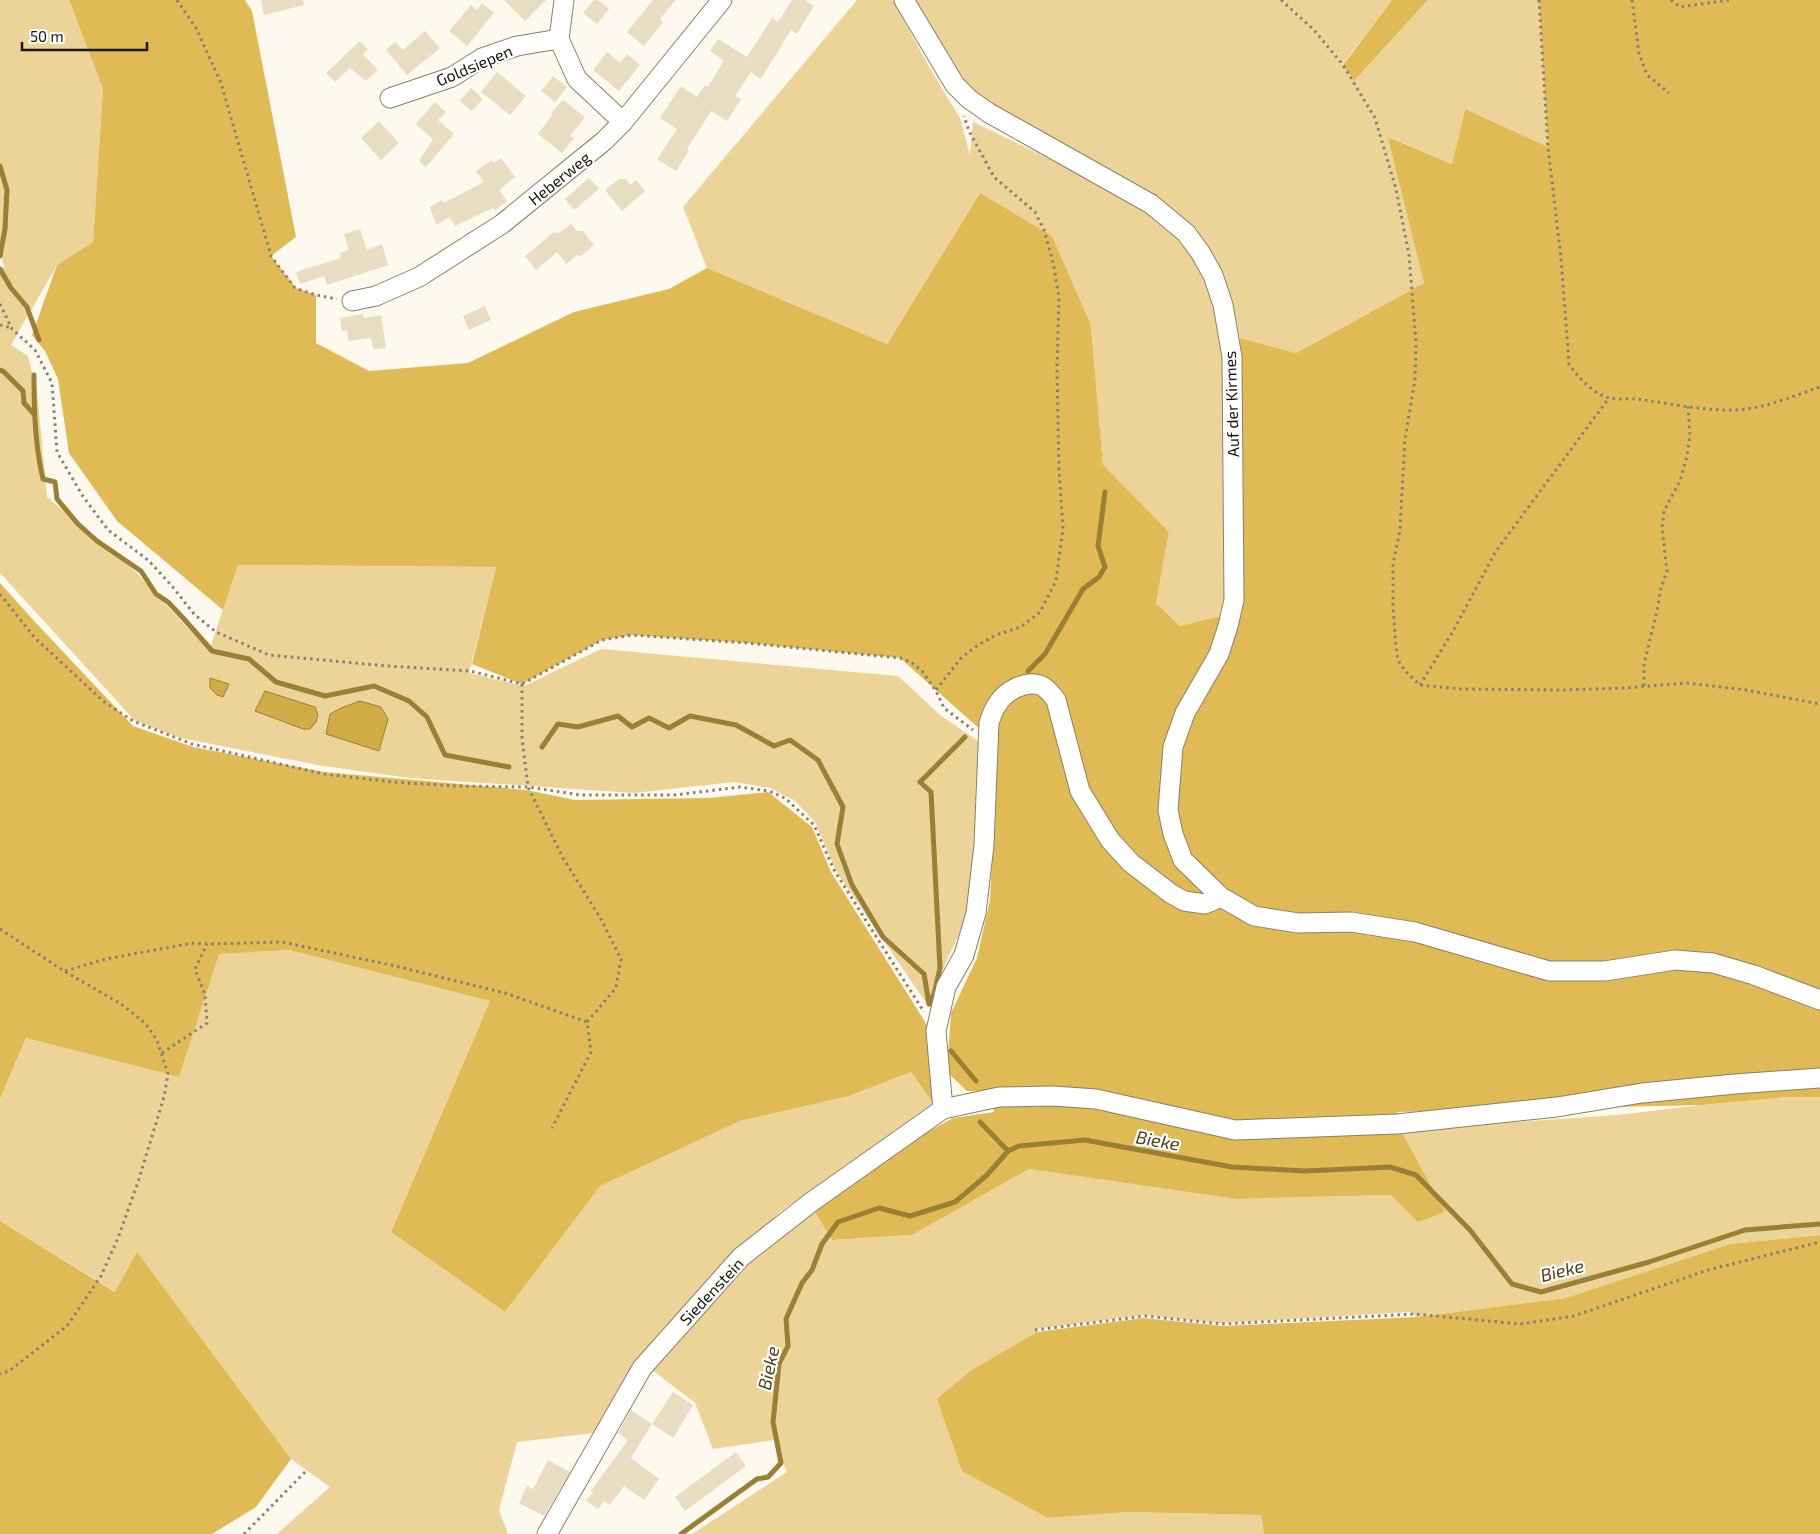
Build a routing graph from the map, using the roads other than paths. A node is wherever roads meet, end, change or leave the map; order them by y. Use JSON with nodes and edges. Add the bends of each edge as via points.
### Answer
{"nodes":[{"id":1,"x":564,"y":0,"type":"edge"},
{"id":2,"x":722,"y":0,"type":"edge"},
{"id":3,"x":904,"y":0,"type":"edge"},
{"id":4,"x":559,"y":39,"type":"junction"},
{"id":5,"x":390,"y":98,"type":"dead end"},
{"id":6,"x":623,"y":122,"type":"junction"},
{"id":7,"x":352,"y":301,"type":"road end"},
{"id":8,"x":1221,"y":897,"type":"junction"},
{"id":9,"x":1820,"y":1000,"type":"edge"},
{"id":10,"x":1820,"y":1078,"type":"edge"},
{"id":11,"x":943,"y":1109,"type":"junction"},
{"id":12,"x":547,"y":1534,"type":"edge"}],
"edges":[{"from":1,"to":4,"type":"street"},
{"from":2,"to":6,"type":"street","name":"Heberweg"},
{"from":3,"to":8,"type":"street","name":"Auf der Kirmes","via":[[955,84],[970,99],[989,113],[1151,204],[1186,233],[1213,276],[1223,305],[1232,357],[1234,600],[1219,654],[1185,713],[1173,747],[1168,810],[1183,860]]},
{"from":4,"to":5,"type":"street","name":"Goldsiepen","via":[[517,46],[482,58],[452,77]]},
{"from":4,"to":6,"type":"street","via":[[577,79]]},
{"from":6,"to":7,"type":"street","name":"Heberweg","via":[[502,224],[419,277],[376,296]]},
{"from":8,"to":9,"type":"street","name":"Auf der Kirmes","via":[[1254,916],[1298,923],[1351,922],[1415,932],[1549,971],[1605,971],[1675,960],[1713,963],[1754,974]]},
{"from":8,"to":11,"type":"street","via":[[1205,904],[1184,901],[1131,863],[1110,840],[1080,791],[1056,700],[1042,686],[1033,684],[1012,690],[996,706],[989,723],[984,844],[976,913],[964,955],[946,988],[936,1031]]},
{"from":10,"to":11,"type":"street","via":[[1642,1093],[1557,1108],[1398,1124],[1235,1130],[1096,1099],[999,1097]]},
{"from":11,"to":12,"type":"street","name":"Siedenstein","via":[[741,1257],[642,1368]]}]}
